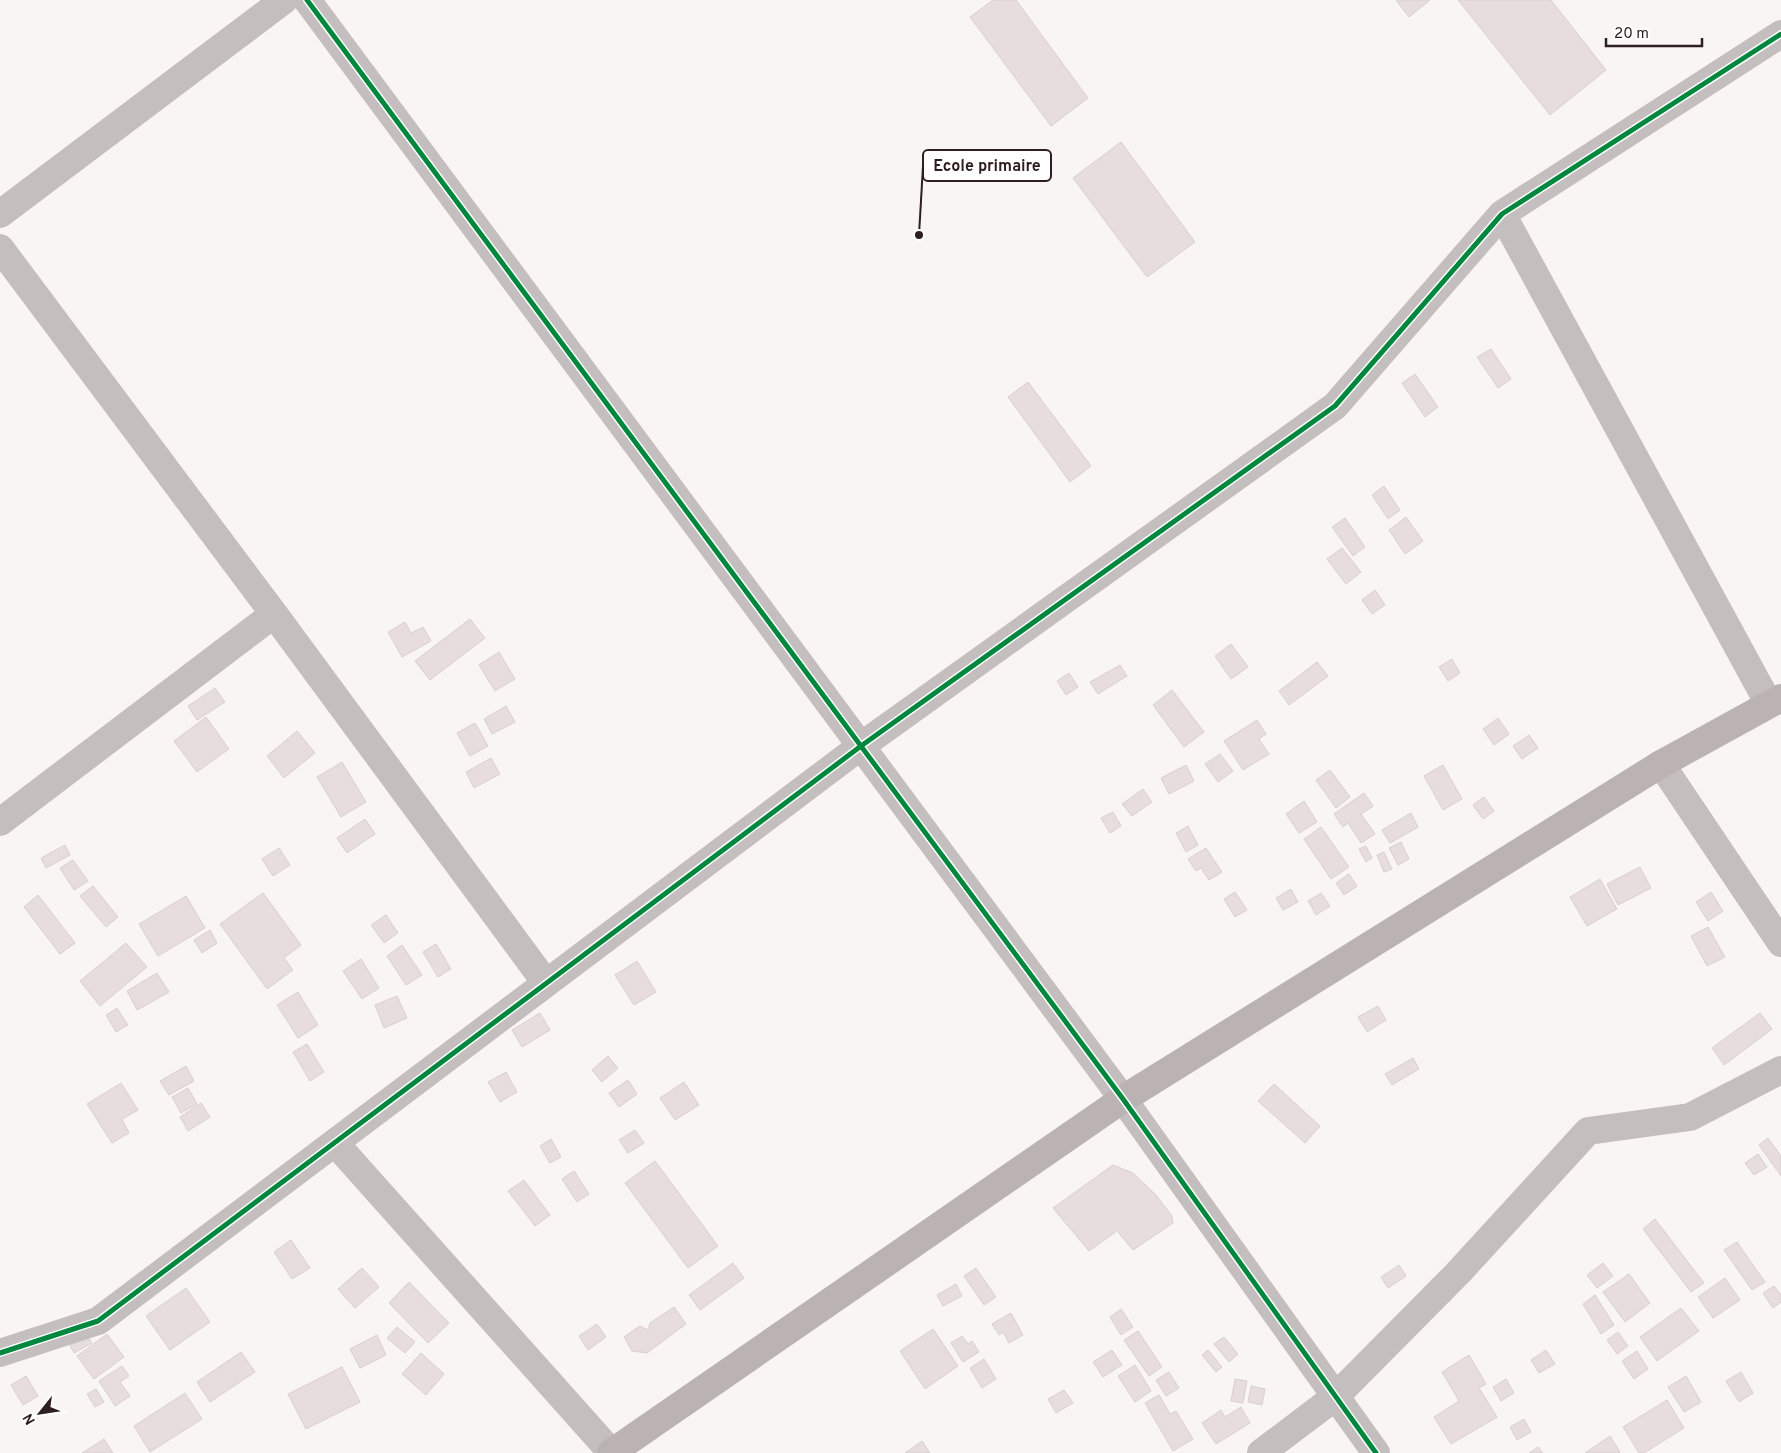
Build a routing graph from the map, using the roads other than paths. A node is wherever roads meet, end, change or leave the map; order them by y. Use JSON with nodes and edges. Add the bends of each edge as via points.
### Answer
{"nodes":[{"id":1,"x":284,"y":0,"type":"edge"},
{"id":2,"x":307,"y":0,"type":"edge"},
{"id":3,"x":1781,"y":34,"type":"edge"},
{"id":4,"x":0,"y":214,"type":"edge"},
{"id":5,"x":1502,"y":214,"type":"junction"},
{"id":6,"x":0,"y":248,"type":"edge"},
{"id":7,"x":274,"y":614,"type":"junction"},
{"id":8,"x":1775,"y":701,"type":"edge"},
{"id":9,"x":861,"y":746,"type":"junction"},
{"id":10,"x":1661,"y":764,"type":"junction"},
{"id":11,"x":0,"y":822,"type":"edge"},
{"id":12,"x":1781,"y":943,"type":"edge"},
{"id":13,"x":546,"y":983,"type":"junction"},
{"id":14,"x":1781,"y":1070,"type":"edge"},
{"id":15,"x":1123,"y":1099,"type":"junction"},
{"id":16,"x":335,"y":1143,"type":"junction"},
{"id":17,"x":0,"y":1353,"type":"edge"},
{"id":18,"x":1335,"y":1397,"type":"junction"},
{"id":19,"x":611,"y":1453,"type":"edge"},
{"id":20,"x":1261,"y":1453,"type":"edge"},
{"id":21,"x":1376,"y":1453,"type":"edge"}],
"edges":[{"from":1,"to":4,"type":"street"},
{"from":2,"to":9,"type":"street"},
{"from":3,"to":5,"type":"street"},
{"from":5,"to":8,"type":"street"},
{"from":5,"to":9,"type":"street","via":[[1334,406]]},
{"from":6,"to":7,"type":"street"},
{"from":7,"to":11,"type":"street"},
{"from":7,"to":13,"type":"street"},
{"from":8,"to":10,"type":"main road"},
{"from":9,"to":13,"type":"street"},
{"from":9,"to":15,"type":"street"},
{"from":10,"to":12,"type":"street"},
{"from":10,"to":15,"type":"main road"},
{"from":13,"to":16,"type":"street"},
{"from":14,"to":18,"type":"street","via":[[1690,1117],[1588,1131],[1458,1273]]},
{"from":15,"to":18,"type":"street"},
{"from":15,"to":19,"type":"main road"},
{"from":16,"to":17,"type":"street","via":[[98,1321]]},
{"from":16,"to":19,"type":"street"},
{"from":18,"to":20,"type":"street"},
{"from":18,"to":21,"type":"street"}]}
